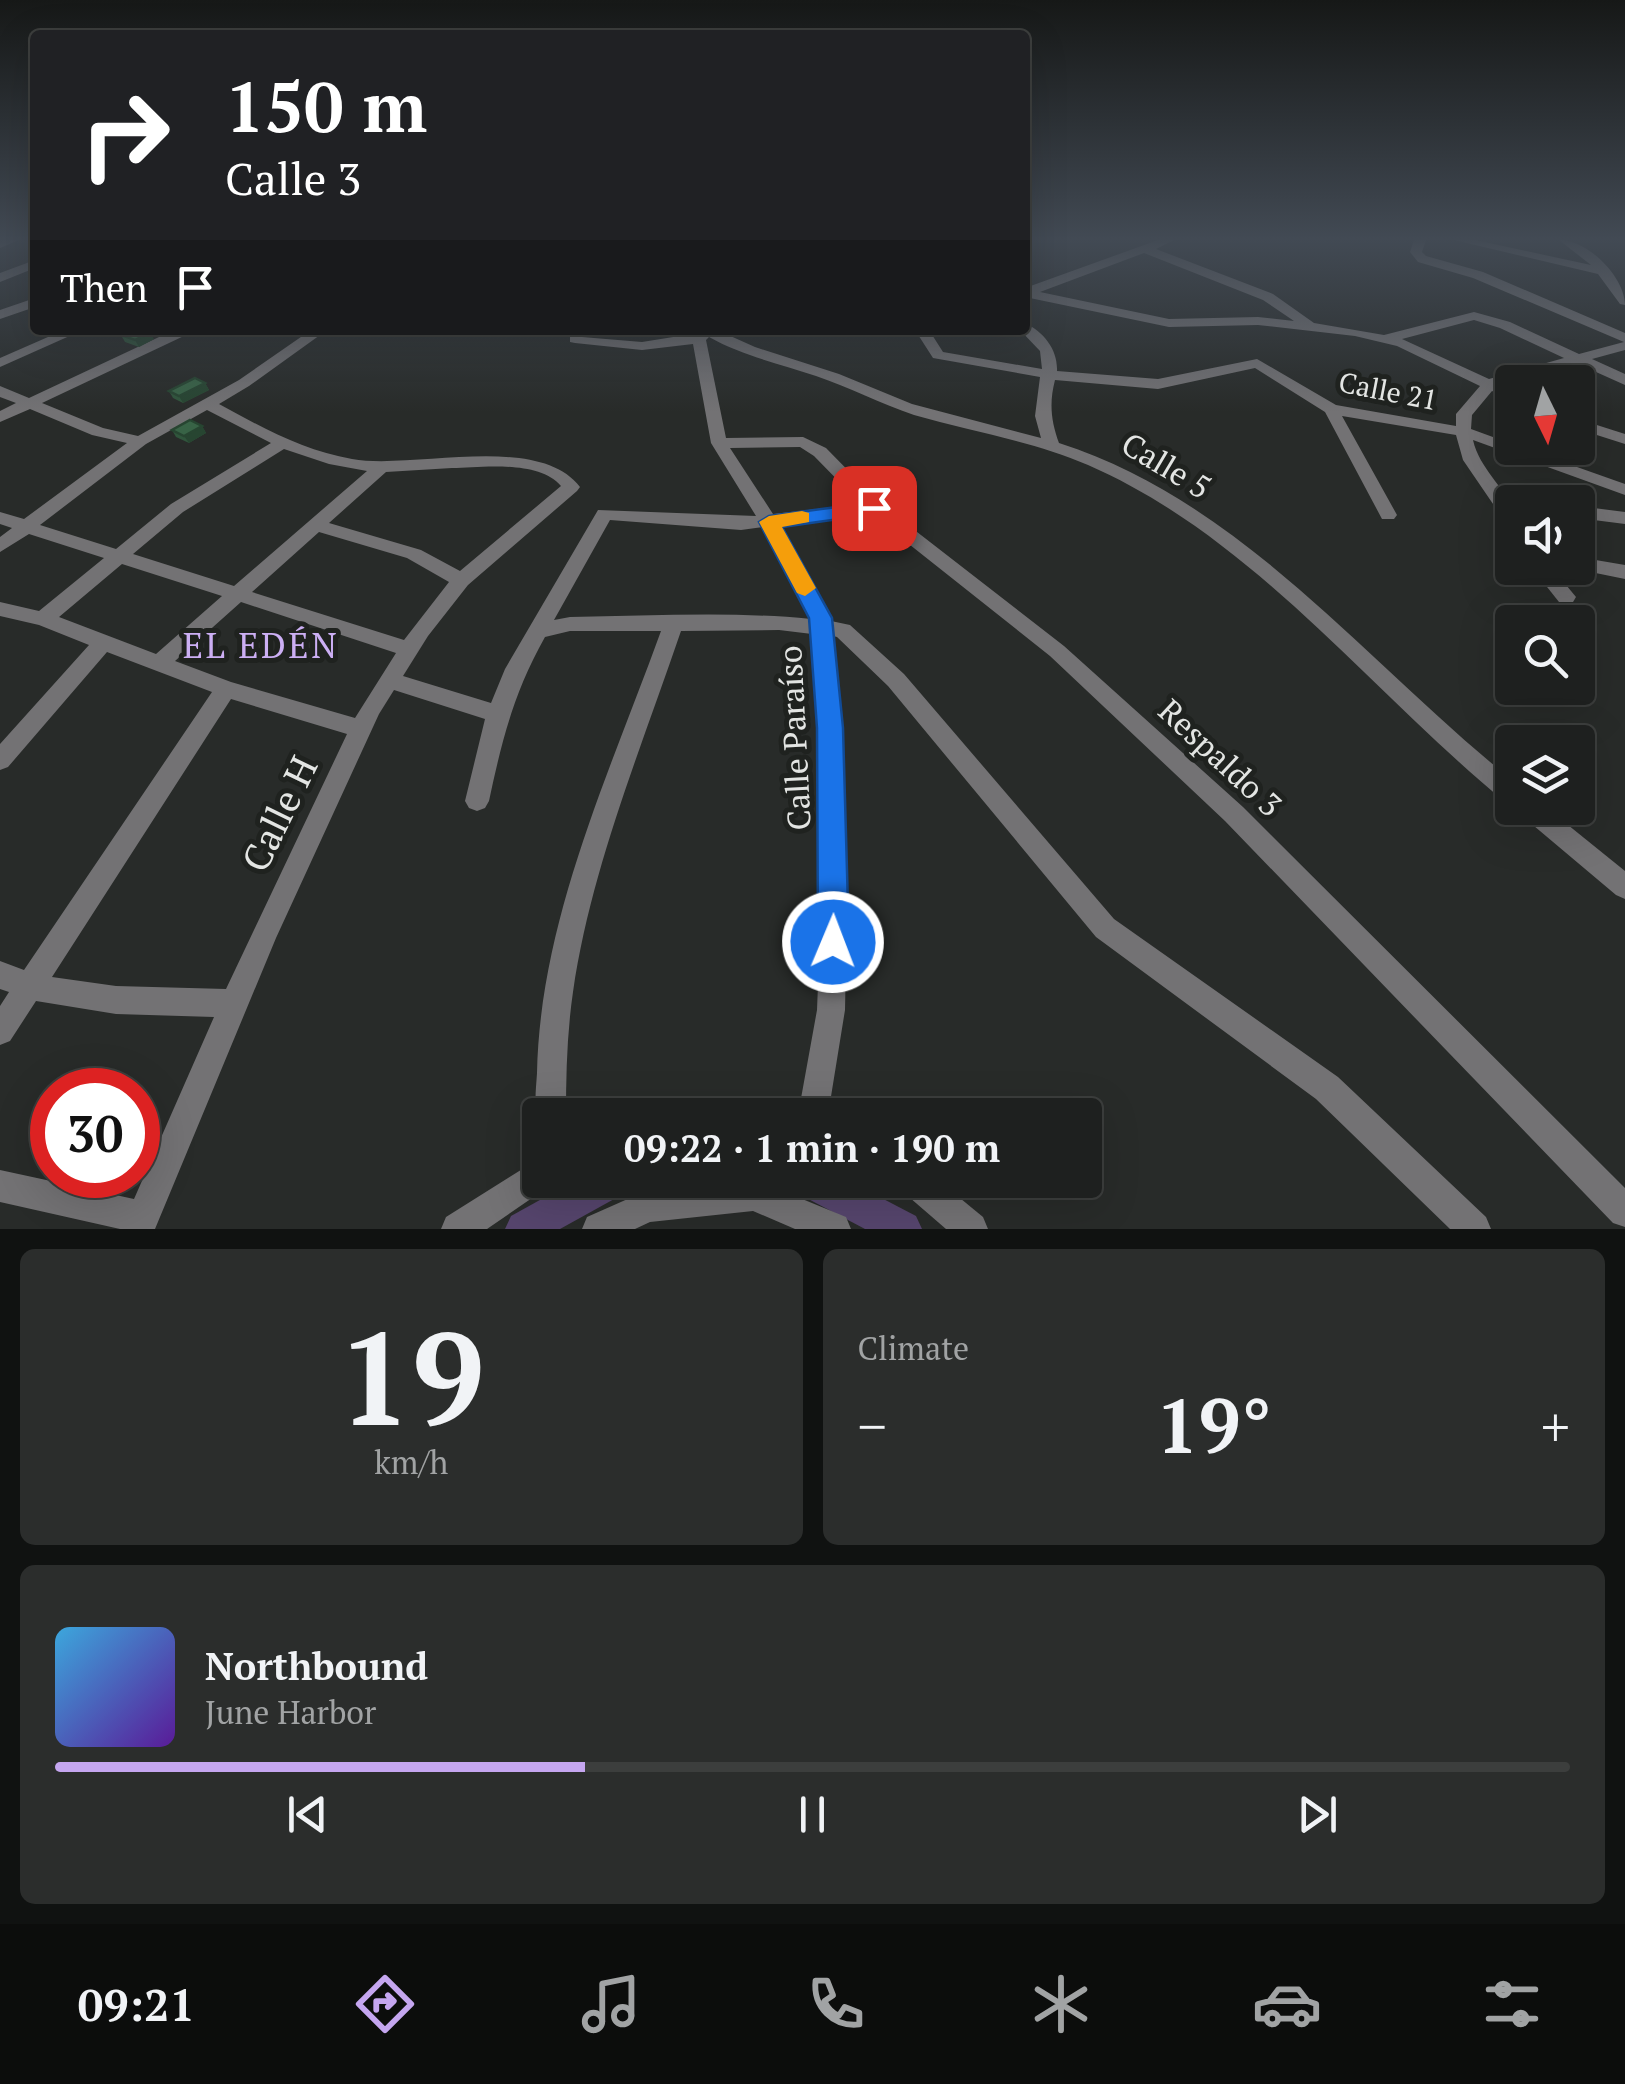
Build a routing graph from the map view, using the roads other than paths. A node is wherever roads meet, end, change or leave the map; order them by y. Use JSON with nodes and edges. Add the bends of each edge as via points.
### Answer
{"nodes":[{"id":1,"x":1047,"y":297,"type":"edge"},
{"id":2,"x":1269,"y":297,"type":"edge"},
{"id":3,"x":1530,"y":297,"type":"edge"},
{"id":4,"x":30,"y":304,"type":"edge"},
{"id":5,"x":0,"y":316,"type":"edge"},
{"id":6,"x":1309,"y":324,"type":"junction"},
{"id":7,"x":1030,"y":331,"type":"edge"},
{"id":8,"x":64,"y":335,"type":"edge"},
{"id":9,"x":175,"y":335,"type":"edge"},
{"id":10,"x":312,"y":335,"type":"edge"},
{"id":11,"x":696,"y":335,"type":"edge"},
{"id":12,"x":706,"y":335,"type":"edge"},
{"id":13,"x":710,"y":335,"type":"edge"},
{"id":14,"x":925,"y":335,"type":"edge"},
{"id":15,"x":1385,"y":338,"type":"junction"},
{"id":16,"x":1625,"y":338,"type":"edge"},
{"id":17,"x":575,"y":339,"type":"dead end"},
{"id":18,"x":1625,"y":346,"type":"edge"},
{"id":19,"x":1578,"y":357,"type":"junction"},
{"id":20,"x":0,"y":363,"type":"edge"},
{"id":21,"x":1052,"y":374,"type":"junction"},
{"id":22,"x":1625,"y":380,"type":"edge"},
{"id":23,"x":1490,"y":384,"type":"junction"},
{"id":24,"x":1495,"y":386,"type":"edge"},
{"id":25,"x":0,"y":392,"type":"edge"},
{"id":26,"x":208,"y":404,"type":"junction"},
{"id":27,"x":24,"y":405,"type":"junction"},
{"id":28,"x":1331,"y":409,"type":"junction"},
{"id":29,"x":0,"y":417,"type":"edge"},
{"id":30,"x":1595,"y":429,"type":"edge"},
{"id":31,"x":1466,"y":432,"type":"junction"},
{"id":32,"x":1625,"y":439,"type":"edge"},
{"id":33,"x":140,"y":441,"type":"junction"},
{"id":34,"x":719,"y":443,"type":"junction"},
{"id":35,"x":281,"y":444,"type":"junction"},
{"id":36,"x":1052,"y":448,"type":"junction"},
{"id":37,"x":384,"y":466,"type":"junction"},
{"id":38,"x":1625,"y":490,"type":"edge"},
{"id":39,"x":1495,"y":494,"type":"edge"},
{"id":40,"x":874,"y":508,"type":"junction"},
{"id":41,"x":1595,"y":514,"type":"edge"},
{"id":42,"x":1388,"y":515,"type":"dead end"},
{"id":43,"x":0,"y":518,"type":"edge"},
{"id":44,"x":1625,"y":518,"type":"edge"},
{"id":45,"x":769,"y":522,"type":"junction"},
{"id":46,"x":316,"y":525,"type":"junction"},
{"id":47,"x":21,"y":527,"type":"junction"},
{"id":48,"x":0,"y":546,"type":"edge"},
{"id":49,"x":120,"y":555,"type":"junction"},
{"id":50,"x":1595,"y":566,"type":"edge"},
{"id":51,"x":1625,"y":572,"type":"edge"},
{"id":52,"x":462,"y":580,"type":"junction"},
{"id":53,"x":1556,"y":585,"type":"edge"},
{"id":54,"x":235,"y":597,"type":"junction"},
{"id":55,"x":1566,"y":597,"type":"dead end"},
{"id":56,"x":6,"y":616,"type":"edge"},
{"id":57,"x":43,"y":620,"type":"junction"},
{"id":58,"x":674,"y":623,"type":"junction"},
{"id":59,"x":822,"y":625,"type":"junction"},
{"id":60,"x":537,"y":631,"type":"junction"},
{"id":61,"x":102,"y":643,"type":"junction"},
{"id":62,"x":408,"y":649,"type":"junction"},
{"id":63,"x":158,"y":664,"type":"junction"},
{"id":64,"x":388,"y":680,"type":"junction"},
{"id":65,"x":226,"y":688,"type":"junction"},
{"id":66,"x":498,"y":714,"type":"junction"},
{"id":67,"x":362,"y":728,"type":"junction"},
{"id":68,"x":0,"y":760,"type":"edge"},
{"id":69,"x":1495,"y":780,"type":"edge"},
{"id":70,"x":477,"y":801,"type":"dead end"},
{"id":71,"x":1550,"y":825,"type":"edge"},
{"id":72,"x":1625,"y":887,"type":"edge"},
{"id":73,"x":0,"y":975,"type":"edge"},
{"id":74,"x":30,"y":987,"type":"junction"},
{"id":75,"x":234,"y":1002,"type":"junction"},
{"id":76,"x":0,"y":1031,"type":"edge"},
{"id":77,"x":552,"y":1098,"type":"edge"},
{"id":78,"x":817,"y":1098,"type":"edge"},
{"id":79,"x":0,"y":1186,"type":"edge"},
{"id":80,"x":522,"y":1186,"type":"edge"},
{"id":81,"x":934,"y":1198,"type":"edge"},
{"id":82,"x":1625,"y":1211,"type":"edge"},
{"id":83,"x":140,"y":1223,"type":"edge"},
{"id":84,"x":458,"y":1229,"type":"edge"},
{"id":85,"x":599,"y":1229,"type":"edge"},
{"id":86,"x":834,"y":1229,"type":"edge"},
{"id":87,"x":971,"y":1229,"type":"edge"},
{"id":88,"x":1474,"y":1229,"type":"edge"}],
"edges":[{"from":1,"to":6,"type":"street","via":[[1169,322]]},
{"from":2,"to":6,"type":"street"},
{"from":3,"to":16,"type":"street"},
{"from":4,"to":5,"type":"street"},
{"from":6,"to":15,"type":"street"},
{"from":7,"to":21,"type":"street","via":[[1041,339]]},
{"from":8,"to":20,"type":"street"},
{"from":9,"to":27,"type":"street"},
{"from":10,"to":26,"type":"street"},
{"from":11,"to":17,"type":"street","via":[[642,346]]},
{"from":12,"to":34,"type":"street","name":"Calle Paraíso"},
{"from":13,"to":36,"type":"street","name":"Calle 5","via":[[918,411]]},
{"from":14,"to":21,"type":"street","name":"Calle 21","via":[[938,355]]},
{"from":15,"to":19,"type":"street","via":[[1474,316]]},
{"from":15,"to":23,"type":"street"},
{"from":18,"to":19,"type":"street"},
{"from":19,"to":22,"type":"street"},
{"from":19,"to":23,"type":"street"},
{"from":21,"to":28,"type":"street","name":"Calle 21","via":[[1158,384],[1257,364]]},
{"from":21,"to":36,"type":"street","via":[[1042,420]]},
{"from":23,"to":24,"type":"street"},
{"from":23,"to":31,"type":"street","via":[[1464,414]]},
{"from":25,"to":27,"type":"street"},
{"from":26,"to":33,"type":"street"},
{"from":26,"to":35,"type":"street"},
{"from":27,"to":29,"type":"street"},
{"from":27,"to":33,"type":"street"},
{"from":28,"to":31,"type":"street","name":"Calle 21"},
{"from":28,"to":42,"type":"street"},
{"from":30,"to":32,"type":"street"},
{"from":31,"to":38,"type":"street","name":"Calle 21"},
{"from":31,"to":39,"type":"street","via":[[1474,473]]},
{"from":33,"to":47,"type":"street"},
{"from":34,"to":40,"type":"street","name":"Respaldo 3","via":[[803,442]]},
{"from":34,"to":45,"type":"street","name":"Calle Paraíso"},
{"from":35,"to":37,"type":"street"},
{"from":35,"to":49,"type":"street","via":[[192,497]]},
{"from":36,"to":69,"type":"street","name":"Calle 5","via":[[1149,491],[1263,565],[1414,714]]},
{"from":37,"to":46,"type":"street"},
{"from":37,"to":52,"type":"street","name":"Calle H","via":[[522,465],[559,473],[571,487]]},
{"from":40,"to":45,"type":"street"},
{"from":40,"to":82,"type":"street","name":"Respaldo 3","via":[[1057,651],[1234,814]]},
{"from":41,"to":44,"type":"street"},
{"from":43,"to":47,"type":"street"},
{"from":45,"to":59,"type":"street","name":"Calle Paraíso"},
{"from":45,"to":60,"type":"street","via":[[604,514]]},
{"from":46,"to":52,"type":"street","via":[[414,554]]},
{"from":46,"to":54,"type":"street"},
{"from":47,"to":48,"type":"street"},
{"from":47,"to":49,"type":"street"},
{"from":49,"to":54,"type":"street"},
{"from":49,"to":57,"type":"street"},
{"from":50,"to":51,"type":"street"},
{"from":52,"to":62,"type":"street","name":"Calle H"},
{"from":53,"to":55,"type":"street"},
{"from":54,"to":62,"type":"street"},
{"from":54,"to":63,"type":"street"},
{"from":56,"to":57,"type":"street"},
{"from":57,"to":61,"type":"street"},
{"from":58,"to":59,"type":"street"},
{"from":58,"to":60,"type":"street","via":[[570,624]]},
{"from":58,"to":77,"type":"street","via":[[584,888],[561,978]]},
{"from":59,"to":78,"type":"street","name":"Calle Paraíso","via":[[834,908],[830,1010]]},
{"from":59,"to":88,"type":"street","via":[[844,630],[896,680],[1105,928],[1327,1088]]},
{"from":60,"to":66,"type":"street"},
{"from":61,"to":63,"type":"street"},
{"from":61,"to":68,"type":"street"},
{"from":62,"to":64,"type":"street","name":"Calle H"},
{"from":63,"to":65,"type":"street"},
{"from":64,"to":66,"type":"street"},
{"from":64,"to":67,"type":"street","name":"Calle H"},
{"from":65,"to":67,"type":"street"},
{"from":65,"to":74,"type":"street"},
{"from":66,"to":70,"type":"street"},
{"from":67,"to":75,"type":"street","name":"Calle H"},
{"from":71,"to":72,"type":"street"},
{"from":73,"to":74,"type":"street"},
{"from":74,"to":75,"type":"street","via":[[142,1002]]},
{"from":74,"to":76,"type":"street"},
{"from":75,"to":83,"type":"street","name":"Calle H"},
{"from":79,"to":83,"type":"street"},
{"from":80,"to":84,"type":"street"},
{"from":81,"to":87,"type":"street"},
{"from":85,"to":86,"type":"street","via":[[648,1206],[753,1195]]}]}
